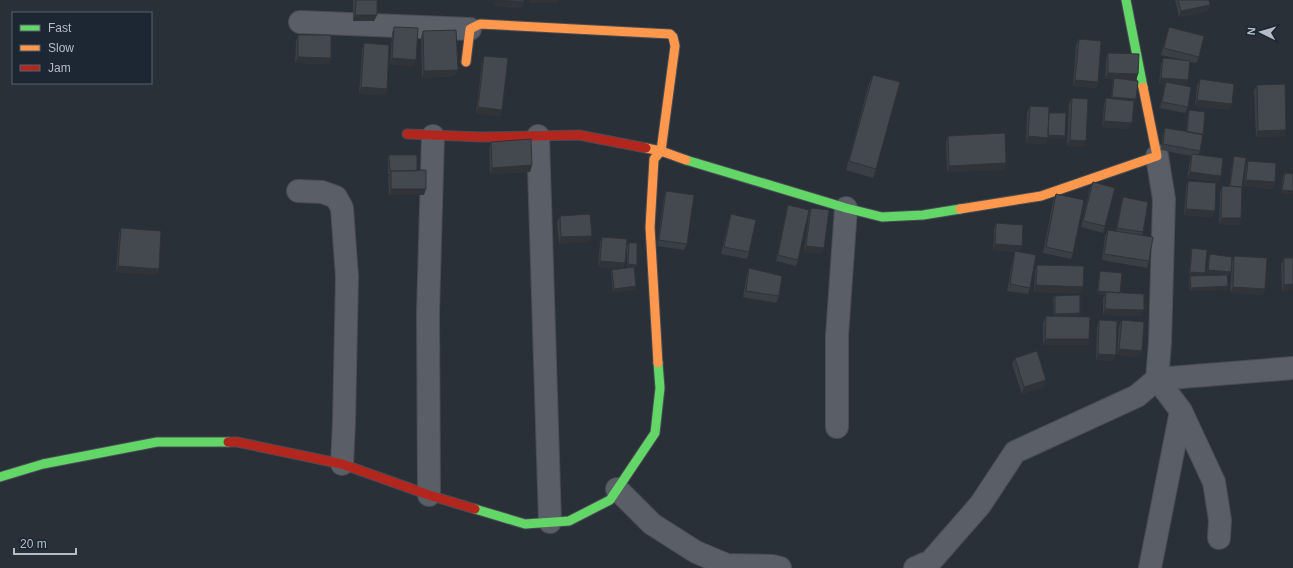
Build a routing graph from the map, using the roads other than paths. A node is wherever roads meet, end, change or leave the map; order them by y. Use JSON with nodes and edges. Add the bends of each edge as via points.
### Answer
{"nodes":[{"id":1,"x":1126,"y":0,"type":"edge"},
{"id":2,"x":300,"y":22,"type":"dead end"},
{"id":3,"x":470,"y":29,"type":"junction"},
{"id":4,"x":466,"y":62,"type":"dead end"},
{"id":5,"x":407,"y":134,"type":"dead end"},
{"id":6,"x":433,"y":136,"type":"junction"},
{"id":7,"x":538,"y":136,"type":"junction"},
{"id":8,"x":661,"y":151,"type":"junction"},
{"id":9,"x":1157,"y":156,"type":"junction"},
{"id":10,"x":298,"y":191,"type":"dead end"},
{"id":11,"x":846,"y":208,"type":"junction"},
{"id":12,"x":1293,"y":368,"type":"edge"},
{"id":13,"x":1157,"y":379,"type":"junction"},
{"id":14,"x":1181,"y":411,"type":"junction"},
{"id":15,"x":837,"y":427,"type":"dead end"},
{"id":16,"x":342,"y":464,"type":"junction"},
{"id":17,"x":0,"y":477,"type":"edge"},
{"id":18,"x":617,"y":489,"type":"junction"},
{"id":19,"x":429,"y":495,"type":"junction"},
{"id":20,"x":550,"y":522,"type":"junction"},
{"id":21,"x":1219,"y":538,"type":"dead end"},
{"id":22,"x":780,"y":568,"type":"edge"},
{"id":23,"x":915,"y":568,"type":"edge"},
{"id":24,"x":1150,"y":568,"type":"edge"}],
"edges":[{"from":1,"to":9,"type":"street"},
{"from":2,"to":3,"type":"street"},
{"from":3,"to":4,"type":"street"},
{"from":3,"to":8,"type":"street","via":[[480,24],[670,34],[675,46]]},
{"from":5,"to":6,"type":"street"},
{"from":6,"to":7,"type":"street"},
{"from":6,"to":19,"type":"street","via":[[428,313]]},
{"from":7,"to":8,"type":"street","via":[[579,135]]},
{"from":7,"to":20,"type":"street"},
{"from":8,"to":11,"type":"street"},
{"from":8,"to":18,"type":"street","via":[[654,159],[650,227],[660,388],[655,433]]},
{"from":9,"to":11,"type":"street","via":[[1041,196],[922,215],[882,217]]},
{"from":9,"to":13,"type":"street","via":[[1164,199]]},
{"from":10,"to":16,"type":"street","via":[[322,192],[336,197],[342,208],[347,277]]},
{"from":11,"to":15,"type":"street","via":[[837,336]]},
{"from":12,"to":13,"type":"street"},
{"from":13,"to":14,"type":"street"},
{"from":13,"to":23,"type":"street","via":[[1137,396],[1015,452],[975,510],[931,561]]},
{"from":14,"to":21,"type":"street","via":[[1214,482],[1220,520]]},
{"from":14,"to":24,"type":"street"},
{"from":16,"to":17,"type":"street","via":[[237,442],[157,442],[43,464]]},
{"from":16,"to":19,"type":"street"},
{"from":18,"to":20,"type":"street","via":[[610,500],[570,521]]},
{"from":18,"to":22,"type":"street","via":[[652,524],[696,552],[727,565]]},
{"from":19,"to":20,"type":"street","via":[[525,524]]}]}
